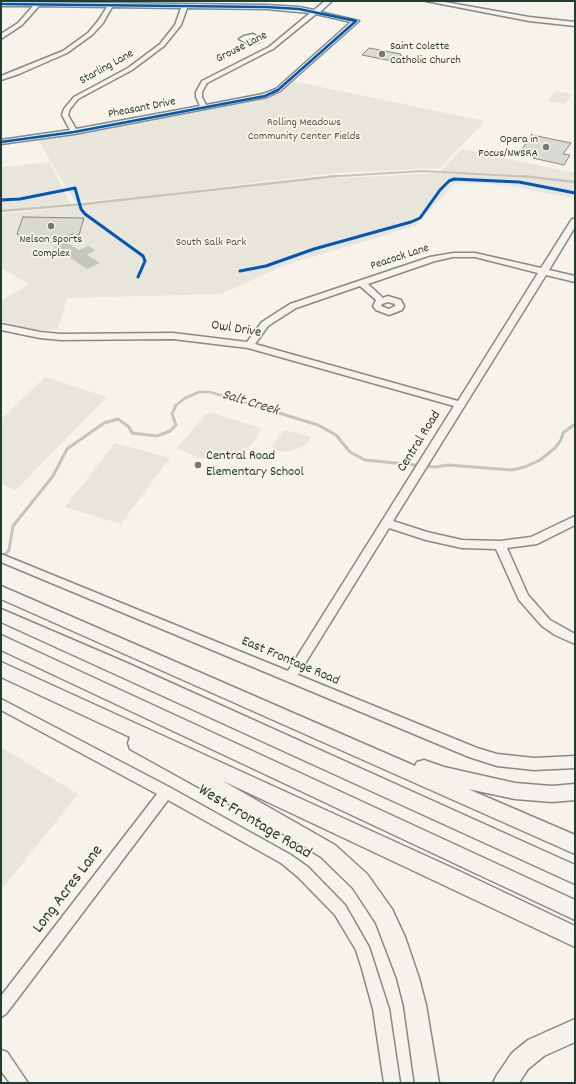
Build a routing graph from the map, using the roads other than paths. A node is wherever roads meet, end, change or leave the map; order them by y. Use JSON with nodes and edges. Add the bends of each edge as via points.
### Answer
{"nodes":[{"id":1,"x":329,"y":1,"type":"edge"},
{"id":2,"x":429,"y":1,"type":"edge"},
{"id":3,"x":1,"y":4,"type":"edge"},
{"id":4,"x":36,"y":5,"type":"junction"},
{"id":5,"x":110,"y":6,"type":"junction"},
{"id":6,"x":185,"y":6,"type":"junction"},
{"id":7,"x":315,"y":12,"type":"junction"},
{"id":8,"x":575,"y":24,"type":"edge"},
{"id":9,"x":1,"y":37,"type":"edge"},
{"id":10,"x":1,"y":78,"type":"edge"},
{"id":11,"x":204,"y":107,"type":"junction"},
{"id":12,"x":74,"y":132,"type":"junction"},
{"id":13,"x":1,"y":142,"type":"edge"},
{"id":14,"x":575,"y":221,"type":"edge"},
{"id":15,"x":543,"y":272,"type":"junction"},
{"id":16,"x":575,"y":279,"type":"edge"},
{"id":17,"x":362,"y":283,"type":"junction"},
{"id":18,"x":381,"y":300,"type":"dead end"},
{"id":19,"x":1,"y":327,"type":"edge"},
{"id":20,"x":249,"y":345,"type":"junction"},
{"id":21,"x":460,"y":405,"type":"junction"},
{"id":22,"x":575,"y":520,"type":"edge"},
{"id":23,"x":386,"y":523,"type":"junction"},
{"id":24,"x":500,"y":545,"type":"junction"},
{"id":25,"x":1,"y":558,"type":"edge"},
{"id":26,"x":1,"y":592,"type":"edge"},
{"id":27,"x":1,"y":615,"type":"edge"},
{"id":28,"x":575,"y":639,"type":"edge"},
{"id":29,"x":1,"y":642,"type":"edge"},
{"id":30,"x":1,"y":669,"type":"edge"},
{"id":31,"x":290,"y":678,"type":"junction"},
{"id":32,"x":25,"y":681,"type":"junction"},
{"id":33,"x":1,"y":704,"type":"edge"},
{"id":34,"x":281,"y":716,"type":"junction"},
{"id":35,"x":575,"y":762,"type":"edge"},
{"id":36,"x":166,"y":792,"type":"junction"},
{"id":37,"x":575,"y":792,"type":"edge"},
{"id":38,"x":575,"y":845,"type":"edge"},
{"id":39,"x":575,"y":875,"type":"edge"},
{"id":40,"x":575,"y":910,"type":"edge"},
{"id":41,"x":575,"y":937,"type":"edge"},
{"id":42,"x":1,"y":1009,"type":"edge"},
{"id":43,"x":575,"y":1030,"type":"edge"},
{"id":44,"x":1,"y":1058,"type":"edge"},
{"id":45,"x":20,"y":1083,"type":"edge"},
{"id":46,"x":392,"y":1083,"type":"edge"},
{"id":47,"x":427,"y":1083,"type":"edge"},
{"id":48,"x":505,"y":1083,"type":"edge"}],
"edges":[{"from":1,"to":7,"type":"street","name":"Grouse Lane"},
{"from":2,"to":8,"type":"street","via":[[530,19]]},
{"from":3,"to":4,"type":"street"},
{"from":4,"to":5,"type":"street"},
{"from":4,"to":9,"type":"street","via":[[20,24]]},
{"from":5,"to":6,"type":"street"},
{"from":5,"to":10,"type":"street","via":[[102,22],[66,52]]},
{"from":6,"to":7,"type":"street","via":[[266,7]]},
{"from":6,"to":12,"type":"street","name":"Starling Lane","via":[[178,25],[162,45],[130,69],[76,98],[65,115]]},
{"from":7,"to":11,"type":"street","name":"Grouse Lane","via":[[266,42],[260,53],[211,76],[199,92]]},
{"from":7,"to":11,"type":"street","name":"Pheasant Drive","via":[[356,21],[278,90],[265,96]]},
{"from":11,"to":12,"type":"street","name":"Pheasant Drive"},
{"from":12,"to":13,"type":"street","name":"Pheasant Drive"},
{"from":14,"to":15,"type":"street","name":"Central Road"},
{"from":15,"to":16,"type":"street","name":"Peacock Lane"},
{"from":15,"to":17,"type":"street","name":"Peacock Lane","via":[[475,255],[461,254],[432,260]]},
{"from":15,"to":21,"type":"street","name":"Central Road"},
{"from":17,"to":18,"type":"street"},
{"from":17,"to":20,"type":"street","name":"Peacock Lane","via":[[283,311],[265,324]]},
{"from":19,"to":20,"type":"street","name":"Owl Drive","via":[[61,337],[173,336]]},
{"from":20,"to":21,"type":"street","name":"Owl Drive"},
{"from":21,"to":23,"type":"street","name":"Central Road"},
{"from":22,"to":24,"type":"street","via":[[533,540]]},
{"from":23,"to":24,"type":"street","via":[[455,543]]},
{"from":23,"to":31,"type":"street","name":"Central Road"},
{"from":24,"to":28,"type":"street","via":[[523,597],[546,623]]},
{"from":25,"to":31,"type":"street","name":"East Frontage Road"},
{"from":26,"to":34,"type":"highway"},
{"from":27,"to":39,"type":"highway"},
{"from":29,"to":40,"type":"highway"},
{"from":30,"to":32,"type":"highway"},
{"from":31,"to":35,"type":"street","name":"East Frontage Road","via":[[486,757],[534,764]]},
{"from":32,"to":41,"type":"highway"},
{"from":32,"to":47,"type":"highway","via":[[301,834],[328,851],[360,881],[384,916],[408,978],[415,1005]]},
{"from":33,"to":36,"type":"street","name":"West Frontage Road"},
{"from":34,"to":37,"type":"highway","via":[[443,775],[515,792]]},
{"from":34,"to":38,"type":"highway"},
{"from":36,"to":42,"type":"street","name":"Long Acres Lane"},
{"from":36,"to":46,"type":"street","name":"West Frontage Road","via":[[286,859],[303,872],[340,910],[362,947],[370,969],[381,1009]]},
{"from":43,"to":48,"type":"highway","via":[[536,1048],[520,1061]]},
{"from":44,"to":45,"type":"street"}]}
